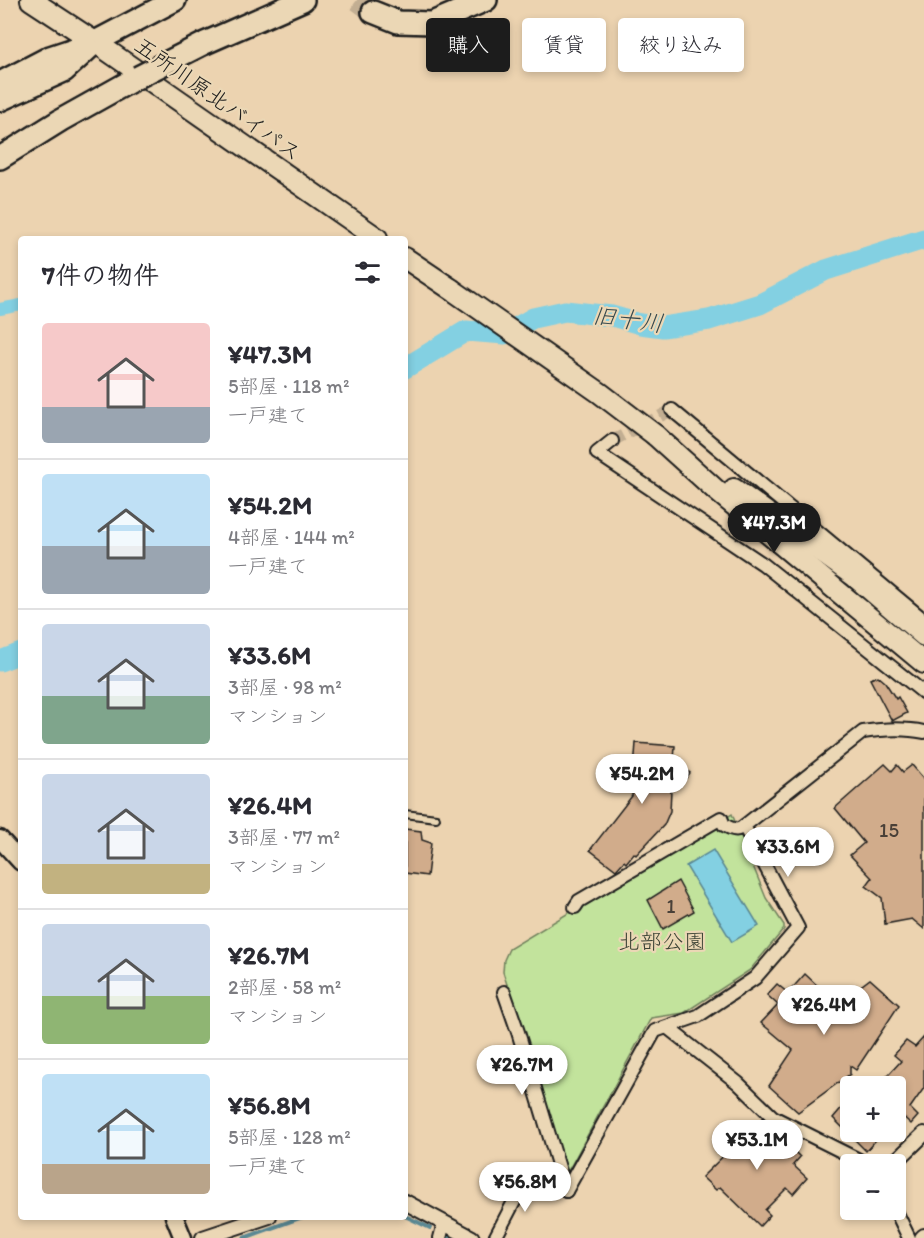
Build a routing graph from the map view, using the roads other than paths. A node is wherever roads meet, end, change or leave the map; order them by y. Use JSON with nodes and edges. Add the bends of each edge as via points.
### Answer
{"nodes":[{"id":1,"x":31,"y":0,"type":"edge"},
{"id":2,"x":147,"y":0,"type":"edge"},
{"id":3,"x":174,"y":0,"type":"edge"},
{"id":4,"x":303,"y":0,"type":"edge"},
{"id":5,"x":486,"y":0,"type":"edge"},
{"id":6,"x":373,"y":12,"type":"tunnel mouth"},
{"id":7,"x":95,"y":42,"type":"junction"},
{"id":8,"x":0,"y":83,"type":"edge"},
{"id":9,"x":0,"y":100,"type":"edge"},
{"id":10,"x":0,"y":158,"type":"edge"},
{"id":11,"x":374,"y":236,"type":"edge"},
{"id":12,"x":408,"y":260,"type":"edge"},
{"id":13,"x":672,"y":410,"type":"dead end"},
{"id":14,"x":655,"y":435,"type":"junction"},
{"id":15,"x":612,"y":441,"type":"tunnel mouth"},
{"id":16,"x":924,"y":620,"type":"edge"},
{"id":17,"x":924,"y":636,"type":"edge"},
{"id":18,"x":924,"y":663,"type":"edge"},
{"id":19,"x":924,"y":693,"type":"edge"},
{"id":20,"x":924,"y":732,"type":"edge"},
{"id":21,"x":408,"y":814,"type":"edge"},
{"id":22,"x":436,"y":818,"type":"dead end"},
{"id":23,"x":744,"y":826,"type":"junction"},
{"id":24,"x":0,"y":839,"type":"edge"},
{"id":25,"x":18,"y":859,"type":"edge"},
{"id":26,"x":575,"y":907,"type":"dead end"},
{"id":27,"x":504,"y":992,"type":"dead end"},
{"id":28,"x":668,"y":1028,"type":"junction"},
{"id":29,"x":924,"y":1134,"type":"edge"},
{"id":30,"x":847,"y":1154,"type":"edge"},
{"id":31,"x":903,"y":1154,"type":"edge"},
{"id":32,"x":529,"y":1173,"type":"dead end"},
{"id":33,"x":408,"y":1204,"type":"edge"},
{"id":34,"x":176,"y":1220,"type":"edge"},
{"id":35,"x":257,"y":1220,"type":"edge"},
{"id":36,"x":900,"y":1220,"type":"edge"},
{"id":37,"x":444,"y":1223,"type":"junction"},
{"id":38,"x":183,"y":1238,"type":"edge"},
{"id":39,"x":203,"y":1238,"type":"edge"},
{"id":40,"x":440,"y":1238,"type":"edge"},
{"id":41,"x":472,"y":1238,"type":"edge"},
{"id":42,"x":495,"y":1238,"type":"edge"},
{"id":43,"x":909,"y":1238,"type":"edge"}],
"edges":[{"from":1,"to":7,"type":"highway","name":"五所川原北バイパス"},
{"from":2,"to":7,"type":"highway","via":[[132,8]]},
{"from":3,"to":7,"type":"highway"},
{"from":4,"to":10,"type":"highway","bridge":true,"via":[[138,77]]},
{"from":5,"to":6,"type":"highway","via":[[432,23],[398,22]]},
{"from":7,"to":8,"type":"highway","via":[[50,57]]},
{"from":7,"to":9,"type":"highway","via":[[64,71]]},
{"from":7,"to":11,"type":"highway","name":"五所川原北バイパス"},
{"from":12,"to":14,"type":"highway","bridge":true},
{"from":13,"to":16,"type":"street"},
{"from":14,"to":17,"type":"highway","via":[[854,576]]},
{"from":14,"to":18,"type":"highway"},
{"from":15,"to":19,"type":"street","via":[[597,453],[763,564]]},
{"from":20,"to":23,"type":"street","via":[[863,732]]},
{"from":21,"to":22,"type":"lane"},
{"from":23,"to":26,"type":"street","via":[[734,830],[724,825],[721,818],[579,901]]},
{"from":23,"to":28,"type":"street","via":[[798,928],[754,978],[699,1016]]},
{"from":24,"to":25,"type":"main road"},
{"from":27,"to":28,"type":"street","via":[[566,1191],[655,1031]]},
{"from":28,"to":30,"type":"street","via":[[738,1083],[773,1117]]},
{"from":29,"to":31,"type":"street"},
{"from":32,"to":42,"type":"street"},
{"from":33,"to":37,"type":"street"},
{"from":34,"to":38,"type":"main road"},
{"from":35,"to":39,"type":"street"},
{"from":36,"to":43,"type":"street"},
{"from":37,"to":40,"type":"street"},
{"from":37,"to":41,"type":"street"}]}
